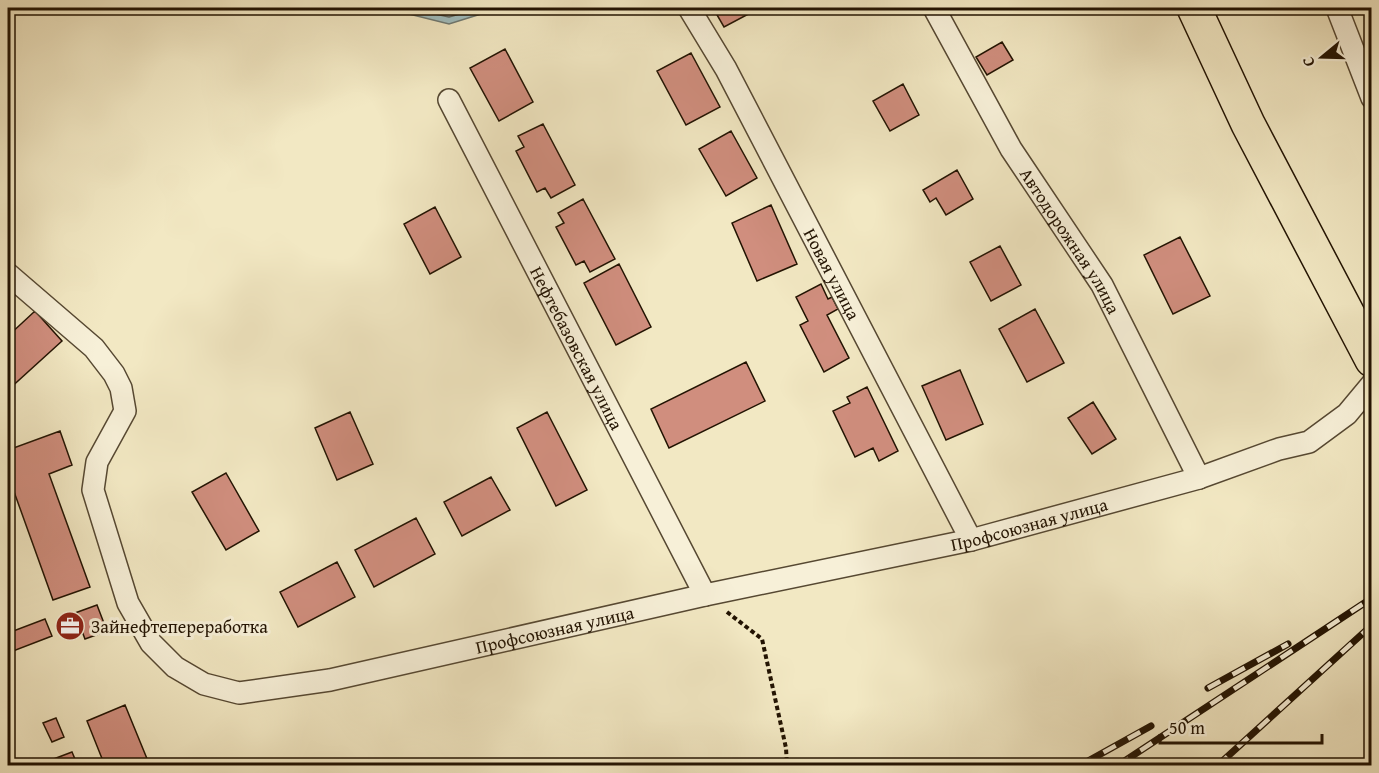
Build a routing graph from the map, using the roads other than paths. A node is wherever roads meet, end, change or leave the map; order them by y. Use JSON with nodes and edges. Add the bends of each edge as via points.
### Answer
{"nodes":[{"id":1,"x":689,"y":8,"type":"edge"},
{"id":2,"x":934,"y":8,"type":"edge"},
{"id":3,"x":1194,"y":8,"type":"edge"},
{"id":4,"x":1337,"y":8,"type":"edge"},
{"id":5,"x":1371,"y":98,"type":"edge"},
{"id":6,"x":449,"y":100,"type":"dead end"},
{"id":7,"x":8,"y":274,"type":"edge"},
{"id":8,"x":1371,"y":360,"type":"edge"},
{"id":9,"x":1371,"y":384,"type":"edge"},
{"id":10,"x":1199,"y":478,"type":"junction"},
{"id":11,"x":971,"y":540,"type":"junction"},
{"id":12,"x":705,"y":595,"type":"junction"}],
"edges":[{"from":1,"to":11,"type":"street","name":"Новая улица","via":[[726,69]]},
{"from":2,"to":10,"type":"street","name":"Автодорожная улица","via":[[1011,148],[1102,285]]},
{"from":3,"to":8,"type":"main road","via":[[1248,124]]},
{"from":4,"to":5,"type":"street"},
{"from":6,"to":12,"type":"street","name":"Нефтебазовская улица"},
{"from":7,"to":12,"type":"street","name":"Профсоюзная улица","via":[[94,348],[114,374],[125,411],[96,465],[93,490],[97,509],[119,581],[140,625],[175,667],[204,684],[239,693],[319,682]]},
{"from":9,"to":10,"type":"street","name":"Профсоюзная улица","via":[[1358,404],[1318,437]]},
{"from":10,"to":11,"type":"street","name":"Профсоюзная улица"},
{"from":11,"to":12,"type":"street","name":"Профсоюзная улица"}]}
